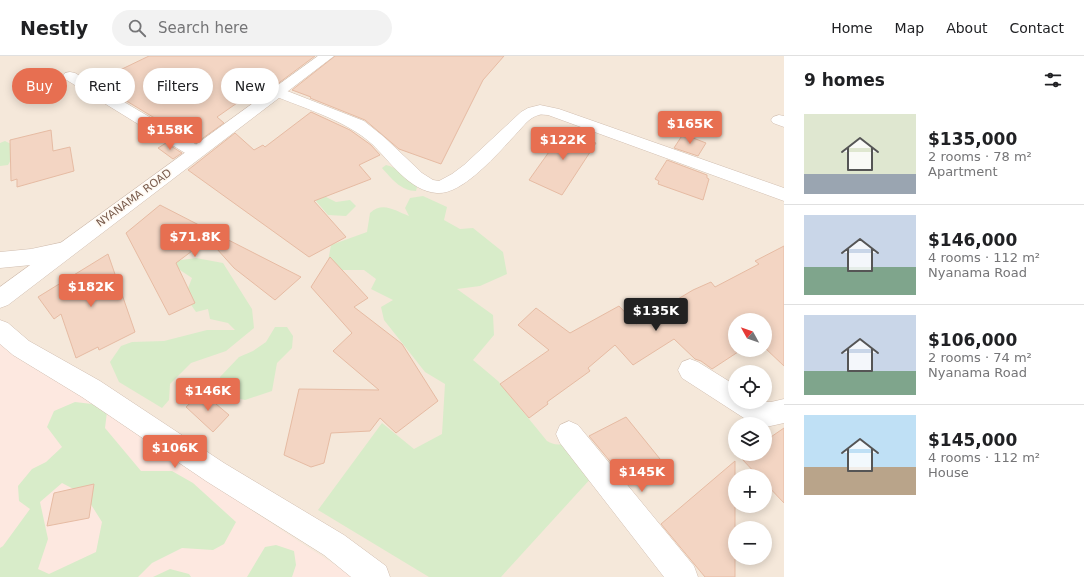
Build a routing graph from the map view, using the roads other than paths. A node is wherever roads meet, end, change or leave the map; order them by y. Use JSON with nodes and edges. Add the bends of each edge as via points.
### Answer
{"nodes":[{"id":1,"x":327,"y":56,"type":"edge"},
{"id":2,"x":70,"y":76,"type":"dead end"},
{"id":3,"x":279,"y":91,"type":"edge"},
{"id":4,"x":279,"y":93,"type":"edge"},
{"id":5,"x":261,"y":104,"type":"edge"},
{"id":6,"x":196,"y":152,"type":"junction"},
{"id":7,"x":784,"y":194,"type":"edge"},
{"id":8,"x":64,"y":250,"type":"junction"},
{"id":9,"x":0,"y":260,"type":"edge"},
{"id":10,"x":0,"y":299,"type":"edge"},
{"id":11,"x":0,"y":330,"type":"edge"},
{"id":12,"x":690,"y":370,"type":"dead end"},
{"id":13,"x":728,"y":394,"type":"edge"},
{"id":14,"x":750,"y":409,"type":"edge"},
{"id":15,"x":784,"y":411,"type":"edge"},
{"id":16,"x":569,"y":434,"type":"dead end"},
{"id":17,"x":375,"y":577,"type":"edge"},
{"id":18,"x":683,"y":577,"type":"edge"}],
"edges":[{"from":1,"to":3,"type":"street","name":"NYANAMA ROAD"},
{"from":2,"to":6,"type":"street"},
{"from":4,"to":7,"type":"street","via":[[370,132],[419,180],[439,187],[449,185],[470,170],[522,118],[540,109]]},
{"from":5,"to":6,"type":"street","name":"NYANAMA ROAD"},
{"from":6,"to":8,"type":"street","name":"NYANAMA ROAD"},
{"from":8,"to":9,"type":"street"},
{"from":8,"to":10,"type":"street","name":"NYANAMA ROAD"},
{"from":11,"to":17,"type":"street","via":[[21,348],[91,389],[215,472],[334,545]]},
{"from":12,"to":13,"type":"street"},
{"from":14,"to":15,"type":"street","via":[[758,414],[773,416]]},
{"from":16,"to":18,"type":"street"}]}
